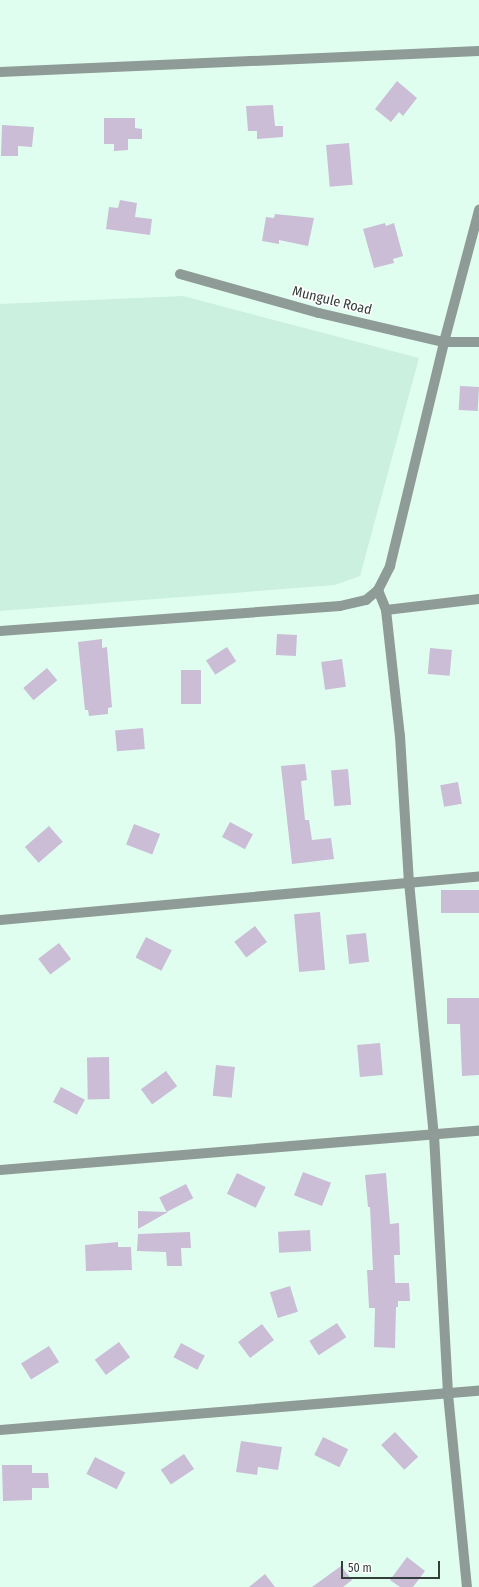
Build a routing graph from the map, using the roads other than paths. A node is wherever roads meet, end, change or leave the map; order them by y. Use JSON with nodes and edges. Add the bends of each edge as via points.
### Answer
{"nodes":[{"id":1,"x":479,"y":51,"type":"edge"},
{"id":2,"x":0,"y":72,"type":"edge"},
{"id":3,"x":479,"y":210,"type":"edge"},
{"id":4,"x":180,"y":274,"type":"dead end"},
{"id":5,"x":444,"y":342,"type":"junction"},
{"id":6,"x":479,"y":342,"type":"edge"},
{"id":7,"x":378,"y":590,"type":"junction"},
{"id":8,"x":479,"y":599,"type":"edge"},
{"id":9,"x":386,"y":610,"type":"junction"},
{"id":10,"x":0,"y":631,"type":"edge"},
{"id":11,"x":479,"y":876,"type":"edge"},
{"id":12,"x":409,"y":882,"type":"junction"},
{"id":13,"x":0,"y":920,"type":"edge"},
{"id":14,"x":479,"y":1131,"type":"edge"},
{"id":15,"x":434,"y":1136,"type":"junction"},
{"id":16,"x":0,"y":1170,"type":"edge"},
{"id":17,"x":479,"y":1391,"type":"edge"},
{"id":18,"x":448,"y":1394,"type":"junction"},
{"id":19,"x":0,"y":1430,"type":"edge"},
{"id":20,"x":468,"y":1587,"type":"edge"}],
"edges":[{"from":1,"to":2,"type":"street"},
{"from":3,"to":5,"type":"street"},
{"from":4,"to":5,"type":"street","name":"Mungule Road","via":[[319,313]]},
{"from":5,"to":6,"type":"street","name":"Mungule Road"},
{"from":5,"to":7,"type":"street","via":[[390,566]]},
{"from":7,"to":9,"type":"street"},
{"from":7,"to":10,"type":"street","via":[[366,600],[340,606]]},
{"from":8,"to":9,"type":"street"},
{"from":9,"to":12,"type":"street","via":[[400,736]]},
{"from":11,"to":12,"type":"street"},
{"from":12,"to":13,"type":"street"},
{"from":12,"to":15,"type":"street"},
{"from":14,"to":15,"type":"street"},
{"from":15,"to":16,"type":"street"},
{"from":15,"to":18,"type":"street"},
{"from":17,"to":18,"type":"street"},
{"from":18,"to":19,"type":"street"},
{"from":18,"to":20,"type":"street"}]}
